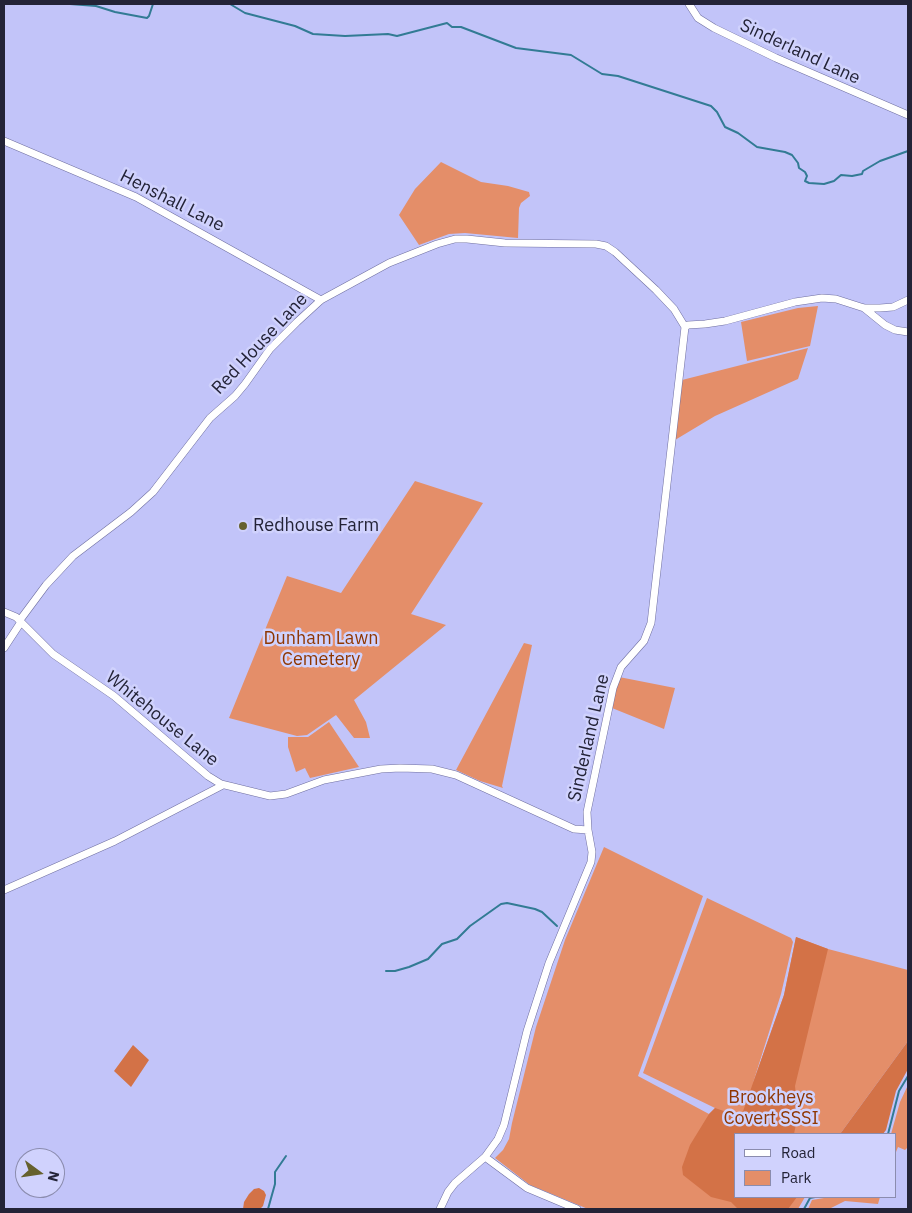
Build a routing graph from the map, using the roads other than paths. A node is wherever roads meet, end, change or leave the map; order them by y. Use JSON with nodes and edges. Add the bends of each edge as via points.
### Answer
{"nodes":[{"id":1,"x":689,"y":4,"type":"edge"},
{"id":2,"x":908,"y":115,"type":"edge"},
{"id":3,"x":4,"y":140,"type":"edge"},
{"id":4,"x":321,"y":300,"type":"junction"},
{"id":5,"x":908,"y":300,"type":"edge"},
{"id":6,"x":864,"y":308,"type":"junction"},
{"id":7,"x":684,"y":328,"type":"junction"},
{"id":8,"x":908,"y":332,"type":"edge"},
{"id":9,"x":4,"y":612,"type":"edge"},
{"id":10,"x":20,"y":621,"type":"junction"},
{"id":11,"x":4,"y":648,"type":"edge"},
{"id":12,"x":222,"y":785,"type":"junction"},
{"id":13,"x":588,"y":830,"type":"junction"},
{"id":14,"x":4,"y":890,"type":"edge"},
{"id":15,"x":485,"y":1157,"type":"junction"},
{"id":16,"x":440,"y":1209,"type":"edge"},
{"id":17,"x":577,"y":1209,"type":"edge"}],
"edges":[{"from":1,"to":2,"type":"street","name":"Sinderland Lane","via":[[698,18],[714,28]]},
{"from":3,"to":4,"type":"street","name":"Henshall Lane","via":[[136,197]]},
{"from":4,"to":7,"type":"street","name":"Red House Lane","via":[[389,263],[455,239],[505,243],[588,242],[606,246],[621,257],[664,297]]},
{"from":4,"to":10,"type":"street","name":"Red House Lane","via":[[270,349],[245,384],[210,418],[153,492],[73,556],[46,585]]},
{"from":5,"to":6,"type":"street","via":[[893,307]]},
{"from":6,"to":7,"type":"street","via":[[822,298],[725,321],[690,324]]},
{"from":6,"to":8,"type":"street","via":[[885,325]]},
{"from":7,"to":13,"type":"street","name":"Sinderland Lane","via":[[651,623],[644,642],[621,667],[615,679],[587,812]]},
{"from":9,"to":10,"type":"street","name":"Whitehouse Lane"},
{"from":10,"to":11,"type":"street","name":"Red House Lane"},
{"from":10,"to":12,"type":"street","name":"Whitehouse Lane","via":[[53,654],[114,696]]},
{"from":12,"to":13,"type":"street","name":"Whitehouse Lane","via":[[270,796],[286,794],[324,780],[381,769],[432,769],[456,775],[574,829]]},
{"from":12,"to":14,"type":"street","via":[[115,841]]},
{"from":13,"to":15,"type":"street","name":"Sinderland Lane","via":[[592,852],[589,868],[549,963],[527,1031],[504,1125]]},
{"from":15,"to":16,"type":"street","name":"Sinderland Lane","via":[[455,1183]]},
{"from":15,"to":17,"type":"street","via":[[527,1188]]}]}
